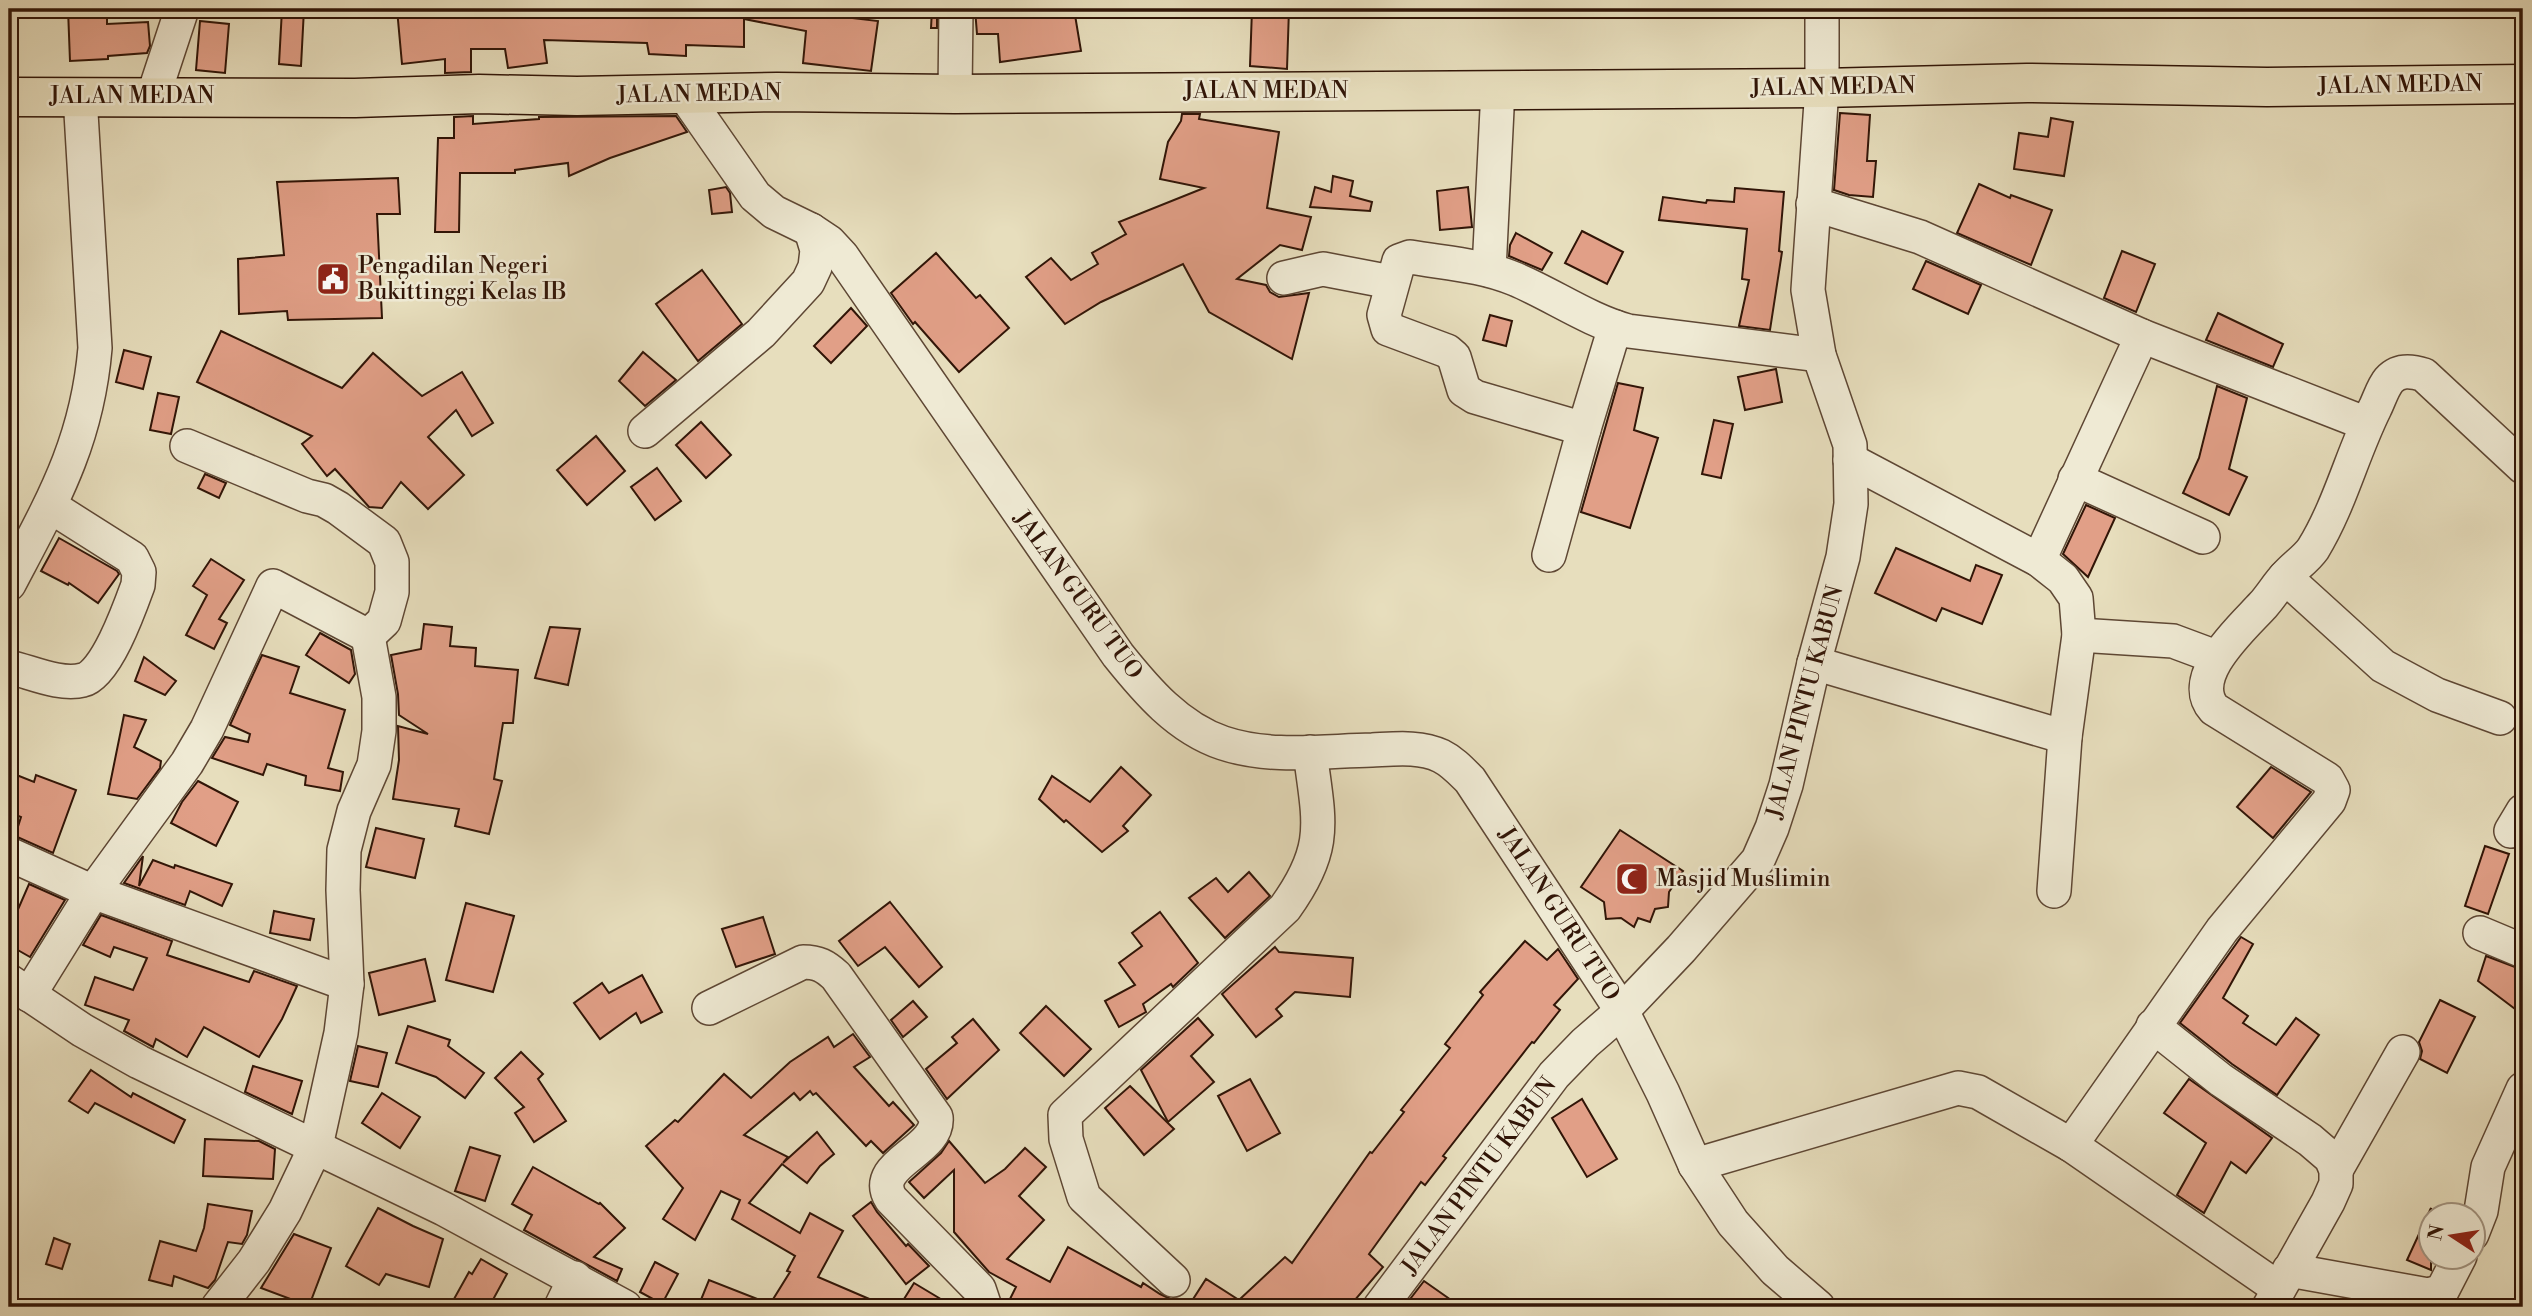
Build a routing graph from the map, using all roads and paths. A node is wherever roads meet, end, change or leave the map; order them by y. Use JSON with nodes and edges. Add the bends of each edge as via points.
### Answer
{"nodes":[{"id":1,"x":182,"y":9,"type":"edge"},
{"id":2,"x":956,"y":9,"type":"edge"},
{"id":3,"x":1822,"y":9,"type":"edge"},
{"id":4,"x":2523,"y":84,"type":"edge"},
{"id":5,"x":1822,"y":88,"type":"junction"},
{"id":6,"x":1498,"y":89,"type":"junction"},
{"id":7,"x":684,"y":94,"type":"junction"},
{"id":8,"x":955,"y":94,"type":"junction"},
{"id":9,"x":80,"y":96,"type":"junction"},
{"id":10,"x":9,"y":97,"type":"edge"},
{"id":11,"x":153,"y":97,"type":"junction"},
{"id":12,"x":1813,"y":204,"type":"junction"},
{"id":13,"x":811,"y":230,"type":"junction"},
{"id":14,"x":1489,"y":270,"type":"junction"},
{"id":15,"x":1284,"y":278,"type":"dead end"},
{"id":16,"x":1391,"y":282,"type":"junction"},
{"id":17,"x":1615,"y":327,"type":"junction"},
{"id":18,"x":2142,"y":336,"type":"junction"},
{"id":19,"x":1819,"y":355,"type":"junction"},
{"id":20,"x":2367,"y":424,"type":"junction"},
{"id":21,"x":1584,"y":429,"type":"junction"},
{"id":22,"x":645,"y":431,"type":"dead end"},
{"id":23,"x":187,"y":446,"type":"dead end"},
{"id":24,"x":1850,"y":460,"type":"junction"},
{"id":25,"x":2523,"y":467,"type":"edge"},
{"id":26,"x":2075,"y":479,"type":"junction"},
{"id":27,"x":50,"y":506,"type":"junction"},
{"id":28,"x":2203,"y":537,"type":"dead end"},
{"id":29,"x":1549,"y":555,"type":"dead end"},
{"id":30,"x":2039,"y":560,"type":"junction"},
{"id":31,"x":2285,"y":576,"type":"junction"},
{"id":32,"x":9,"y":584,"type":"edge"},
{"id":33,"x":2079,"y":635,"type":"junction"},
{"id":34,"x":368,"y":636,"type":"junction"},
{"id":35,"x":2216,"y":657,"type":"junction"},
{"id":36,"x":1814,"y":663,"type":"junction"},
{"id":37,"x":9,"y":667,"type":"edge"},
{"id":38,"x":2500,"y":718,"type":"dead end"},
{"id":39,"x":2065,"y":737,"type":"junction"},
{"id":40,"x":1310,"y":752,"type":"junction"},
{"id":41,"x":9,"y":854,"type":"edge"},
{"id":42,"x":2054,"y":891,"type":"dead end"},
{"id":43,"x":93,"y":892,"type":"junction"},
{"id":44,"x":2480,"y":933,"type":"dead end"},
{"id":45,"x":2523,"y":951,"type":"edge"},
{"id":46,"x":347,"y":985,"type":"junction"},
{"id":47,"x":19,"y":988,"type":"edge"},
{"id":48,"x":709,"y":1008,"type":"dead end"},
{"id":49,"x":1622,"y":1011,"type":"junction"},
{"id":50,"x":2153,"y":1026,"type":"junction"},
{"id":51,"x":2403,"y":1052,"type":"dead end"},
{"id":52,"x":2523,"y":1089,"type":"edge"},
{"id":53,"x":2071,"y":1145,"type":"junction"},
{"id":54,"x":316,"y":1146,"type":"junction"},
{"id":55,"x":1695,"y":1166,"type":"junction"},
{"id":56,"x":2336,"y":1170,"type":"junction"},
{"id":57,"x":2483,"y":1200,"type":"edge"},
{"id":58,"x":2453,"y":1270,"type":"edge"},
{"id":59,"x":1173,"y":1280,"type":"dead end"},
{"id":60,"x":2279,"y":1288,"type":"edge"},
{"id":61,"x":568,"y":1293,"type":"edge"},
{"id":62,"x":1805,"y":1303,"type":"edge"},
{"id":63,"x":218,"y":1307,"type":"edge"},
{"id":64,"x":625,"y":1307,"type":"edge"},
{"id":65,"x":985,"y":1307,"type":"edge"},
{"id":66,"x":1380,"y":1307,"type":"edge"}],
"edges":[{"from":1,"to":11,"type":"street"},
{"from":2,"to":8,"type":"street"},
{"from":3,"to":5,"type":"street","name":"JALAN PINTU KABUN"},
{"from":4,"to":5,"type":"main road","name":"JALAN MEDAN","via":[[2267,87],[2027,83]]},
{"from":5,"to":6,"type":"main road","name":"JALAN MEDAN"},
{"from":5,"to":12,"type":"street","name":"JALAN PINTU KABUN"},
{"from":6,"to":8,"type":"main road","name":"JALAN MEDAN"},
{"from":6,"to":14,"type":"street"},
{"from":7,"to":8,"type":"main road","name":"JALAN MEDAN"},
{"from":7,"to":11,"type":"main road","name":"JALAN MEDAN"},
{"from":7,"to":13,"type":"street","name":"JALAN GURU TUO","via":[[755,196],[774,212]]},
{"from":9,"to":10,"type":"main road","name":"JALAN MEDAN"},
{"from":9,"to":11,"type":"main road","name":"JALAN MEDAN"},
{"from":9,"to":27,"type":"street","via":[[95,348],[81,429]]},
{"from":12,"to":18,"type":"street","via":[[1920,237]]},
{"from":12,"to":19,"type":"street","name":"JALAN PINTU KABUN","via":[[1808,290]]},
{"from":13,"to":22,"type":"street","via":[[817,250],[808,282],[761,333]]},
{"from":13,"to":40,"type":"street","name":"JALAN GURU TUO","via":[[842,256],[1141,683],[1167,710],[1222,743],[1278,753]]},
{"from":14,"to":16,"type":"street","via":[[1410,257],[1396,263]]},
{"from":14,"to":17,"type":"street"},
{"from":15,"to":16,"type":"street","via":[[1324,269]]},
{"from":16,"to":21,"type":"street","via":[[1384,315],[1388,329],[1454,356],[1464,390]]},
{"from":17,"to":19,"type":"street"},
{"from":17,"to":21,"type":"street"},
{"from":18,"to":20,"type":"street"},
{"from":18,"to":26,"type":"street"},
{"from":19,"to":24,"type":"street","name":"JALAN PINTU KABUN","via":[[1850,445]]},
{"from":20,"to":25,"type":"street","via":[[2389,380],[2412,371],[2424,375]]},
{"from":20,"to":31,"type":"street","via":[[2335,508],[2311,552]]},
{"from":21,"to":29,"type":"street"},
{"from":23,"to":34,"type":"street","via":[[324,500],[384,542],[392,562],[391,593],[384,621]]},
{"from":24,"to":30,"type":"street"},
{"from":24,"to":36,"type":"street","name":"JALAN PINTU KABUN","via":[[1851,504],[1843,558]]},
{"from":26,"to":28,"type":"street"},
{"from":26,"to":30,"type":"street"},
{"from":27,"to":32,"type":"street"},
{"from":27,"to":37,"type":"street","via":[[132,558],[139,572],[138,585],[104,662],[92,677],[67,681]]},
{"from":30,"to":33,"type":"street","via":[[2063,579],[2077,598]]},
{"from":31,"to":35,"type":"street"},
{"from":31,"to":38,"type":"street","via":[[2383,666],[2437,695]]},
{"from":33,"to":35,"type":"street","via":[[2173,641]]},
{"from":33,"to":39,"type":"street"},
{"from":34,"to":43,"type":"street","via":[[273,586],[207,729]]},
{"from":34,"to":46,"type":"street","via":[[379,696],[379,731],[374,765],[354,811],[344,850]]},
{"from":35,"to":50,"type":"street","via":[[2206,700],[2327,779],[2333,790]]},
{"from":36,"to":39,"type":"street"},
{"from":36,"to":49,"type":"street","name":"JALAN PINTU KABUN","via":[[1786,785],[1758,860]]},
{"from":39,"to":42,"type":"street"},
{"from":40,"to":49,"type":"street","name":"JALAN GURU TUO","via":[[1417,749],[1455,765],[1470,780]]},
{"from":40,"to":59,"type":"street","via":[[1319,827],[1314,857],[1302,884],[1285,908],[1065,1115],[1066,1139],[1084,1197]]},
{"from":41,"to":43,"type":"street"},
{"from":43,"to":46,"type":"street"},
{"from":43,"to":47,"type":"street"},
{"from":44,"to":45,"type":"street"},
{"from":46,"to":54,"type":"street"},
{"from":47,"to":54,"type":"street","via":[[139,1062]]},
{"from":48,"to":65,"type":"street","via":[[803,962],[816,962],[836,976],[936,1117],[931,1136],[891,1172],[886,1192],[979,1289]]},
{"from":49,"to":55,"type":"street","name":"JALAN GURU TUO"},
{"from":49,"to":66,"type":"street","name":"JALAN PINTU KABUN","via":[[1554,1075]]},
{"from":50,"to":53,"type":"street"},
{"from":50,"to":56,"type":"street","via":[[2309,1140],[2331,1158]]},
{"from":51,"to":56,"type":"street"},
{"from":52,"to":57,"type":"street","via":[[2488,1167]]},
{"from":53,"to":55,"type":"street","via":[[1978,1091],[1958,1088]]},
{"from":53,"to":60,"type":"street"},
{"from":54,"to":61,"type":"street","via":[[469,1222]]},
{"from":54,"to":63,"type":"street","via":[[285,1211]]},
{"from":55,"to":62,"type":"street","name":"JALAN GURU TUO","via":[[1733,1223]]},
{"from":56,"to":60,"type":"street","via":[[2328,1202]]},
{"from":58,"to":60,"type":"street","via":[[2442,1291],[2428,1295]]},
{"from":61,"to":64,"type":"street"}]}
